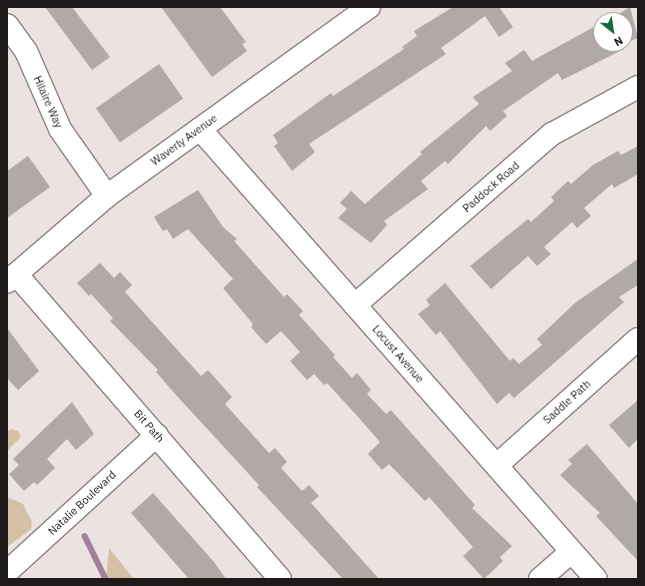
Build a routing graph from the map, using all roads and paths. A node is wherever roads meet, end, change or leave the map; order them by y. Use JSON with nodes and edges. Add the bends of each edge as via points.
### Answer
{"nodes":[{"id":1,"x":369,"y":7,"type":"edge"},
{"id":2,"x":7,"y":25,"type":"edge"},
{"id":3,"x":638,"y":87,"type":"edge"},
{"id":4,"x":200,"y":129,"type":"junction"},
{"id":5,"x":107,"y":196,"type":"junction"},
{"id":6,"x":12,"y":278,"type":"edge"},
{"id":7,"x":355,"y":305,"type":"junction"},
{"id":8,"x":638,"y":339,"type":"edge"},
{"id":9,"x":157,"y":434,"type":"junction"},
{"id":10,"x":496,"y":465,"type":"junction"},
{"id":11,"x":571,"y":552,"type":"junction"},
{"id":12,"x":7,"y":572,"type":"edge"},
{"id":13,"x":280,"y":579,"type":"edge"},
{"id":14,"x":540,"y":579,"type":"edge"},
{"id":15,"x":596,"y":579,"type":"edge"}],
"edges":[{"from":1,"to":4,"type":"street","name":"Waverly Avenue"},
{"from":2,"to":5,"type":"street","name":"Hilaire Way","via":[[26,51],[60,129]]},
{"from":3,"to":7,"type":"street","name":"Paddock Road","via":[[552,134]]},
{"from":4,"to":5,"type":"street","name":"Waverly Avenue"},
{"from":4,"to":7,"type":"street","name":"Locust Avenue"},
{"from":5,"to":6,"type":"street","name":"Waverly Avenue"},
{"from":6,"to":9,"type":"street","name":"Bit Path"},
{"from":7,"to":10,"type":"street","name":"Locust Avenue"},
{"from":8,"to":10,"type":"street","name":"Saddle Path"},
{"from":9,"to":12,"type":"street","name":"Natalie Boulevard"},
{"from":9,"to":13,"type":"street","name":"Bit Path"},
{"from":10,"to":11,"type":"street","name":"Locust Avenue"},
{"from":11,"to":14,"type":"street"},
{"from":11,"to":15,"type":"street","name":"Locust Avenue"}]}
